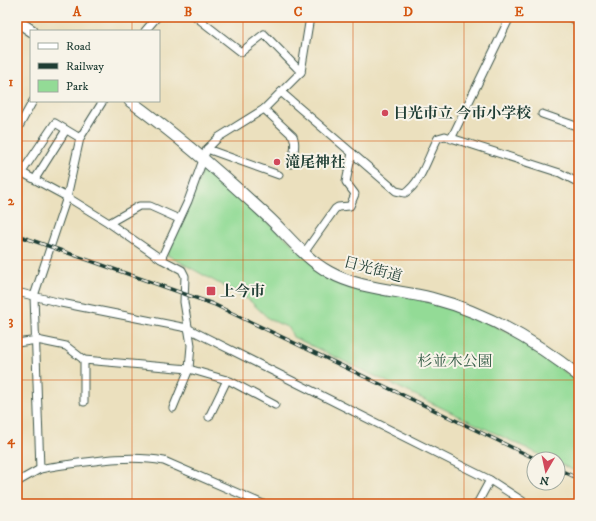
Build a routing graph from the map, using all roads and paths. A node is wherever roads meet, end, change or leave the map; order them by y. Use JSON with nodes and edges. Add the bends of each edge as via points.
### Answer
{"nodes":[{"id":1,"x":157,"y":17,"type":"edge"},
{"id":2,"x":196,"y":17,"type":"edge"},
{"id":3,"x":310,"y":17,"type":"edge"},
{"id":4,"x":510,"y":17,"type":"edge"},
{"id":5,"x":569,"y":17,"type":"edge"},
{"id":6,"x":17,"y":21,"type":"edge"},
{"id":7,"x":579,"y":22,"type":"edge"},
{"id":8,"x":30,"y":30,"type":"edge"},
{"id":9,"x":146,"y":30,"type":"edge"},
{"id":10,"x":301,"y":72,"type":"junction"},
{"id":11,"x":281,"y":92,"type":"junction"},
{"id":12,"x":32,"y":102,"type":"edge"},
{"id":13,"x":102,"y":102,"type":"edge"},
{"id":14,"x":131,"y":102,"type":"edge"},
{"id":15,"x":264,"y":109,"type":"junction"},
{"id":16,"x":542,"y":114,"type":"dead end"},
{"id":17,"x":579,"y":127,"type":"edge"},
{"id":18,"x":17,"y":130,"type":"edge"},
{"id":19,"x":66,"y":130,"type":"junction"},
{"id":20,"x":80,"y":138,"type":"junction"},
{"id":21,"x":451,"y":138,"type":"junction"},
{"id":22,"x":207,"y":149,"type":"junction"},
{"id":23,"x":352,"y":153,"type":"junction"},
{"id":24,"x":202,"y":159,"type":"junction"},
{"id":25,"x":291,"y":164,"type":"dead end"},
{"id":26,"x":20,"y":171,"type":"edge"},
{"id":27,"x":279,"y":175,"type":"dead end"},
{"id":28,"x":35,"y":179,"type":"junction"},
{"id":29,"x":579,"y":183,"type":"edge"},
{"id":30,"x":67,"y":197,"type":"junction"},
{"id":31,"x":180,"y":219,"type":"junction"},
{"id":32,"x":109,"y":222,"type":"junction"},
{"id":33,"x":304,"y":253,"type":"junction"},
{"id":34,"x":161,"y":259,"type":"junction"},
{"id":35,"x":17,"y":292,"type":"edge"},
{"id":36,"x":34,"y":296,"type":"junction"},
{"id":37,"x":187,"y":328,"type":"junction"},
{"id":38,"x":37,"y":340,"type":"junction"},
{"id":39,"x":17,"y":343,"type":"edge"},
{"id":40,"x":84,"y":360,"type":"junction"},
{"id":41,"x":189,"y":369,"type":"junction"},
{"id":42,"x":579,"y":376,"type":"edge"},
{"id":43,"x":228,"y":380,"type":"junction"},
{"id":44,"x":84,"y":402,"type":"dead end"},
{"id":45,"x":275,"y":405,"type":"dead end"},
{"id":46,"x":173,"y":408,"type":"dead end"},
{"id":47,"x":209,"y":416,"type":"dead end"},
{"id":48,"x":40,"y":469,"type":"junction"},
{"id":49,"x":490,"y":480,"type":"junction"},
{"id":50,"x":17,"y":482,"type":"edge"},
{"id":51,"x":250,"y":501,"type":"edge"},
{"id":52,"x":264,"y":504,"type":"edge"},
{"id":53,"x":477,"y":504,"type":"edge"},
{"id":54,"x":527,"y":504,"type":"edge"}],
"edges":[{"from":1,"to":9,"type":"street"},
{"from":2,"to":10,"type":"street","via":[[241,52],[264,34]]},
{"from":3,"to":10,"type":"street"},
{"from":4,"to":21,"type":"street"},
{"from":5,"to":7,"type":"street"},
{"from":6,"to":8,"type":"highway"},
{"from":10,"to":11,"type":"street"},
{"from":11,"to":15,"type":"street"},
{"from":11,"to":23,"type":"street"},
{"from":12,"to":18,"type":"street"},
{"from":13,"to":20,"type":"street"},
{"from":14,"to":24,"type":"highway","name":"日光街道"},
{"from":15,"to":22,"type":"street","via":[[219,137]]},
{"from":15,"to":25,"type":"street","via":[[296,141]]},
{"from":16,"to":17,"type":"street"},
{"from":19,"to":20,"type":"street"},
{"from":19,"to":26,"type":"street","via":[[55,123]]},
{"from":19,"to":28,"type":"street"},
{"from":20,"to":30,"type":"street"},
{"from":21,"to":23,"type":"street","via":[[438,138],[424,168],[411,189],[405,193],[396,191]]},
{"from":21,"to":29,"type":"street","via":[[560,173]]},
{"from":22,"to":24,"type":"street"},
{"from":22,"to":27,"type":"street"},
{"from":23,"to":33,"type":"street","via":[[346,182],[355,194],[354,198],[350,206],[338,207],[335,210]]},
{"from":24,"to":31,"type":"street","via":[[199,173]]},
{"from":24,"to":33,"type":"highway","name":"日光街道","via":[[258,207]]},
{"from":26,"to":28,"type":"street"},
{"from":28,"to":30,"type":"street"},
{"from":30,"to":32,"type":"street"},
{"from":30,"to":36,"type":"street"},
{"from":31,"to":32,"type":"street","via":[[150,206],[139,206]]},
{"from":31,"to":34,"type":"street"},
{"from":32,"to":34,"type":"street"},
{"from":33,"to":42,"type":"highway","name":"日光街道","via":[[328,272],[348,280],[431,298],[497,323],[547,351]]},
{"from":34,"to":37,"type":"street","via":[[182,270],[185,276]]},
{"from":35,"to":36,"type":"street"},
{"from":36,"to":37,"type":"street"},
{"from":36,"to":38,"type":"street"},
{"from":37,"to":41,"type":"street","via":[[191,345]]},
{"from":37,"to":49,"type":"street"},
{"from":38,"to":39,"type":"street"},
{"from":38,"to":40,"type":"street","via":[[66,346]]},
{"from":38,"to":48,"type":"street"},
{"from":40,"to":41,"type":"street"},
{"from":40,"to":44,"type":"street"},
{"from":41,"to":43,"type":"street"},
{"from":41,"to":46,"type":"street"},
{"from":43,"to":45,"type":"street"},
{"from":43,"to":47,"type":"street"},
{"from":48,"to":50,"type":"street"},
{"from":48,"to":51,"type":"street","via":[[111,459],[148,458],[164,461]]},
{"from":49,"to":53,"type":"street"},
{"from":49,"to":54,"type":"street"},
{"from":51,"to":52,"type":"street"}]}
